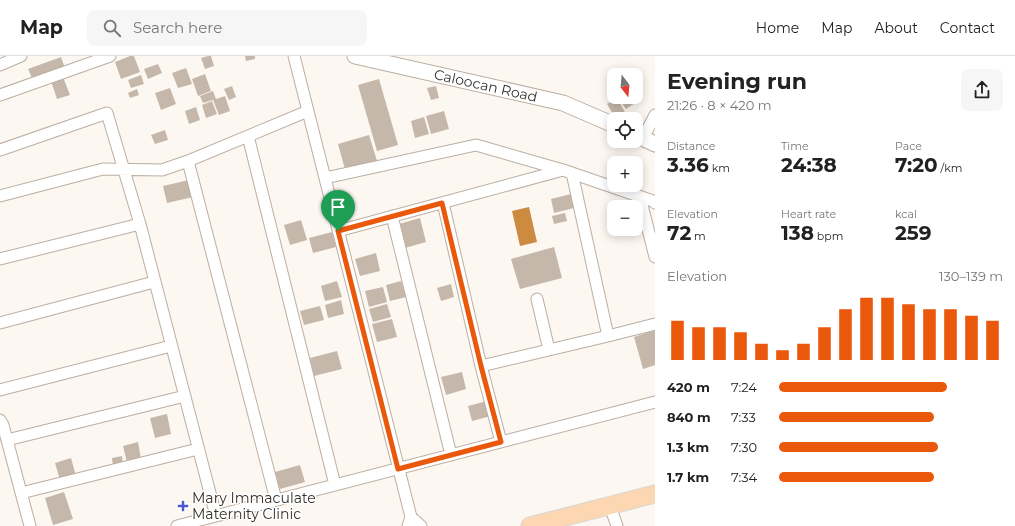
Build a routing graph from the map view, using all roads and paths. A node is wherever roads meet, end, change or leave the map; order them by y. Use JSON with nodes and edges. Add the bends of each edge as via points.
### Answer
{"nodes":[{"id":1,"x":21,"y":56,"type":"edge"},
{"id":2,"x":110,"y":56,"type":"edge"},
{"id":3,"x":294,"y":56,"type":"edge"},
{"id":4,"x":355,"y":56,"type":"edge"},
{"id":5,"x":0,"y":65,"type":"edge"},
{"id":6,"x":0,"y":95,"type":"edge"},
{"id":7,"x":308,"y":111,"type":"junction"},
{"id":8,"x":655,"y":115,"type":"edge"},
{"id":9,"x":607,"y":122,"type":"edge"},
{"id":10,"x":248,"y":136,"type":"junction"},
{"id":11,"x":645,"y":139,"type":"edge"},
{"id":12,"x":0,"y":150,"type":"edge"},
{"id":13,"x":188,"y":161,"type":"junction"},
{"id":14,"x":124,"y":170,"type":"junction"},
{"id":15,"x":568,"y":171,"type":"junction"},
{"id":16,"x":325,"y":178,"type":"junction"},
{"id":17,"x":0,"y":196,"type":"edge"},
{"id":18,"x":640,"y":197,"type":"junction"},
{"id":19,"x":442,"y":203,"type":"junction"},
{"id":20,"x":655,"y":203,"type":"edge"},
{"id":21,"x":392,"y":216,"type":"junction"},
{"id":22,"x":140,"y":224,"type":"junction"},
{"id":23,"x":338,"y":231,"type":"junction"},
{"id":24,"x":655,"y":257,"type":"edge"},
{"id":25,"x":0,"y":259,"type":"edge"},
{"id":26,"x":154,"y":282,"type":"junction"},
{"id":27,"x":537,"y":299,"type":"dead end"},
{"id":28,"x":0,"y":323,"type":"edge"},
{"id":29,"x":655,"y":324,"type":"edge"},
{"id":30,"x":608,"y":336,"type":"junction"},
{"id":31,"x":172,"y":346,"type":"junction"},
{"id":32,"x":549,"y":350,"type":"junction"},
{"id":33,"x":481,"y":366,"type":"junction"},
{"id":34,"x":0,"y":390,"type":"edge"},
{"id":35,"x":185,"y":396,"type":"junction"},
{"id":36,"x":655,"y":402,"type":"edge"},
{"id":37,"x":0,"y":420,"type":"edge"},
{"id":38,"x":7,"y":440,"type":"junction"},
{"id":39,"x":501,"y":442,"type":"junction"},
{"id":40,"x":198,"y":449,"type":"junction"},
{"id":41,"x":451,"y":455,"type":"junction"},
{"id":42,"x":398,"y":469,"type":"junction"},
{"id":43,"x":335,"y":485,"type":"junction"},
{"id":44,"x":21,"y":493,"type":"junction"},
{"id":45,"x":655,"y":494,"type":"edge"},
{"id":46,"x":276,"y":500,"type":"junction"},
{"id":47,"x":610,"y":506,"type":"junction"},
{"id":48,"x":216,"y":516,"type":"junction"},
{"id":49,"x":410,"y":522,"type":"edge"},
{"id":50,"x":30,"y":526,"type":"edge"},
{"id":51,"x":177,"y":526,"type":"edge"},
{"id":52,"x":421,"y":526,"type":"edge"},
{"id":53,"x":530,"y":526,"type":"edge"},
{"id":54,"x":617,"y":526,"type":"edge"}],
"edges":[{"from":1,"to":5,"type":"street"},
{"from":2,"to":6,"type":"street"},
{"from":3,"to":7,"type":"street"},
{"from":4,"to":9,"type":"street","name":"Caloocan Road","via":[[563,103]]},
{"from":7,"to":10,"type":"street"},
{"from":7,"to":16,"type":"street"},
{"from":8,"to":11,"type":"street"},
{"from":10,"to":13,"type":"street"},
{"from":10,"to":43,"type":"street"},
{"from":12,"to":14,"type":"street","via":[[107,114]]},
{"from":13,"to":14,"type":"street","via":[[162,170]]},
{"from":13,"to":46,"type":"street"},
{"from":14,"to":17,"type":"street","via":[[103,169]]},
{"from":14,"to":22,"type":"street"},
{"from":15,"to":16,"type":"street","via":[[476,145]]},
{"from":15,"to":18,"type":"street"},
{"from":15,"to":19,"type":"street"},
{"from":15,"to":30,"type":"street"},
{"from":16,"to":23,"type":"street"},
{"from":18,"to":20,"type":"street"},
{"from":18,"to":24,"type":"street"},
{"from":19,"to":21,"type":"street"},
{"from":19,"to":33,"type":"street"},
{"from":21,"to":23,"type":"street"},
{"from":21,"to":41,"type":"street"},
{"from":22,"to":25,"type":"street"},
{"from":22,"to":26,"type":"street"},
{"from":23,"to":42,"type":"street"},
{"from":26,"to":28,"type":"street"},
{"from":26,"to":31,"type":"street"},
{"from":27,"to":32,"type":"street"},
{"from":29,"to":30,"type":"street"},
{"from":30,"to":32,"type":"street"},
{"from":31,"to":34,"type":"street"},
{"from":31,"to":35,"type":"street"},
{"from":32,"to":33,"type":"street"},
{"from":33,"to":39,"type":"street"},
{"from":35,"to":38,"type":"street"},
{"from":35,"to":40,"type":"street"},
{"from":36,"to":39,"type":"street"},
{"from":37,"to":38,"type":"street"},
{"from":38,"to":44,"type":"street"},
{"from":39,"to":41,"type":"street"},
{"from":40,"to":44,"type":"street"},
{"from":40,"to":48,"type":"street"},
{"from":41,"to":42,"type":"street"},
{"from":42,"to":43,"type":"street"},
{"from":42,"to":49,"type":"street"},
{"from":43,"to":46,"type":"street"},
{"from":44,"to":50,"type":"street"},
{"from":45,"to":47,"type":"main road"},
{"from":46,"to":48,"type":"street"},
{"from":47,"to":53,"type":"main road"},
{"from":47,"to":54,"type":"street"},
{"from":48,"to":51,"type":"street"},
{"from":49,"to":52,"type":"street"}]}
